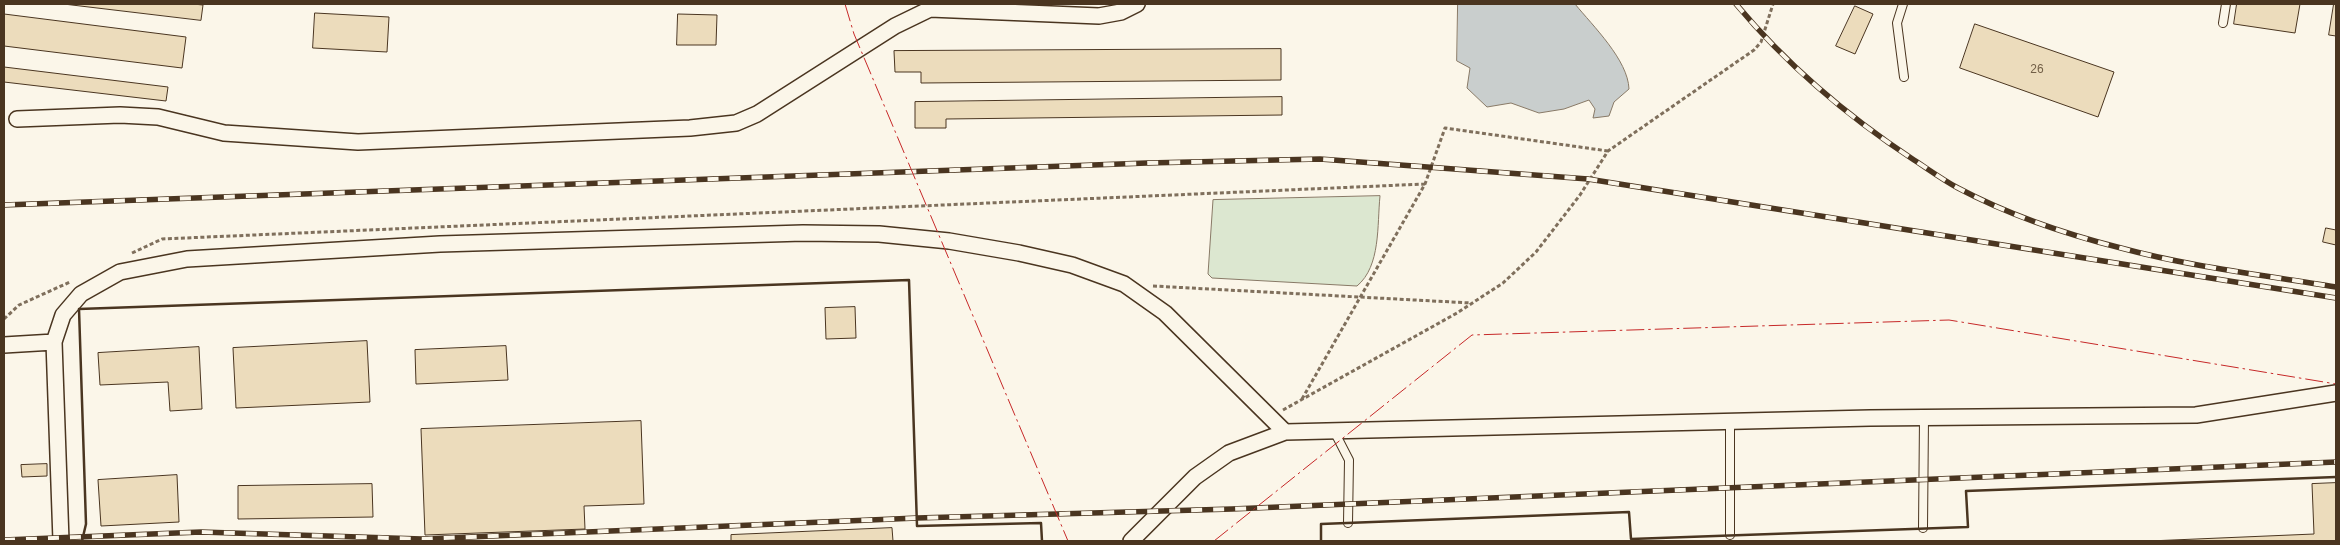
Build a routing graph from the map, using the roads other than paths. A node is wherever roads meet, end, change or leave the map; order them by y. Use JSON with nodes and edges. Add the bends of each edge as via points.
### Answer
{"nodes":[{"id":1,"x":1137,"y":4,"type":"edge"},
{"id":2,"x":1904,"y":4,"type":"edge"},
{"id":3,"x":2226,"y":4,"type":"edge"},
{"id":4,"x":2223,"y":23,"type":"dead end"},
{"id":5,"x":1904,"y":77,"type":"dead end"},
{"id":6,"x":17,"y":119,"type":"dead end"},
{"id":7,"x":54,"y":342,"type":"junction"},
{"id":8,"x":4,"y":345,"type":"edge"},
{"id":9,"x":2336,"y":393,"type":"edge"},
{"id":10,"x":1924,"y":418,"type":"junction"},
{"id":11,"x":1730,"y":422,"type":"junction"},
{"id":12,"x":1334,"y":431,"type":"junction"},
{"id":13,"x":1285,"y":432,"type":"junction"},
{"id":14,"x":1348,"y":523,"type":"dead end"},
{"id":15,"x":1923,"y":528,"type":"dead end"},
{"id":16,"x":1730,"y":535,"type":"dead end"},
{"id":17,"x":61,"y":541,"type":"edge"},
{"id":18,"x":1131,"y":541,"type":"edge"}],
"edges":[{"from":1,"to":6,"type":"street","via":[[1121,12],[1099,16],[930,10],[895,26],[757,114],[736,123],[690,128],[358,142],[224,133],[158,117],[120,115]]},
{"from":2,"to":5,"type":"lane","via":[[1897,23]]},
{"from":3,"to":4,"type":"lane"},
{"from":7,"to":8,"type":"street"},
{"from":7,"to":13,"type":"street","via":[[63,315],[81,294],[120,272],[187,259],[440,244],[803,233],[879,234],[1020,253],[1072,264],[1124,284],[1165,313]]},
{"from":7,"to":17,"type":"street"},
{"from":9,"to":10,"type":"street","via":[[2196,415]]},
{"from":10,"to":11,"type":"street"},
{"from":10,"to":15,"type":"lane"},
{"from":11,"to":12,"type":"street"},
{"from":11,"to":16,"type":"lane"},
{"from":12,"to":13,"type":"street"},
{"from":12,"to":14,"type":"lane","via":[[1349,460]]},
{"from":13,"to":18,"type":"street","via":[[1229,453],[1195,477]]}]}
